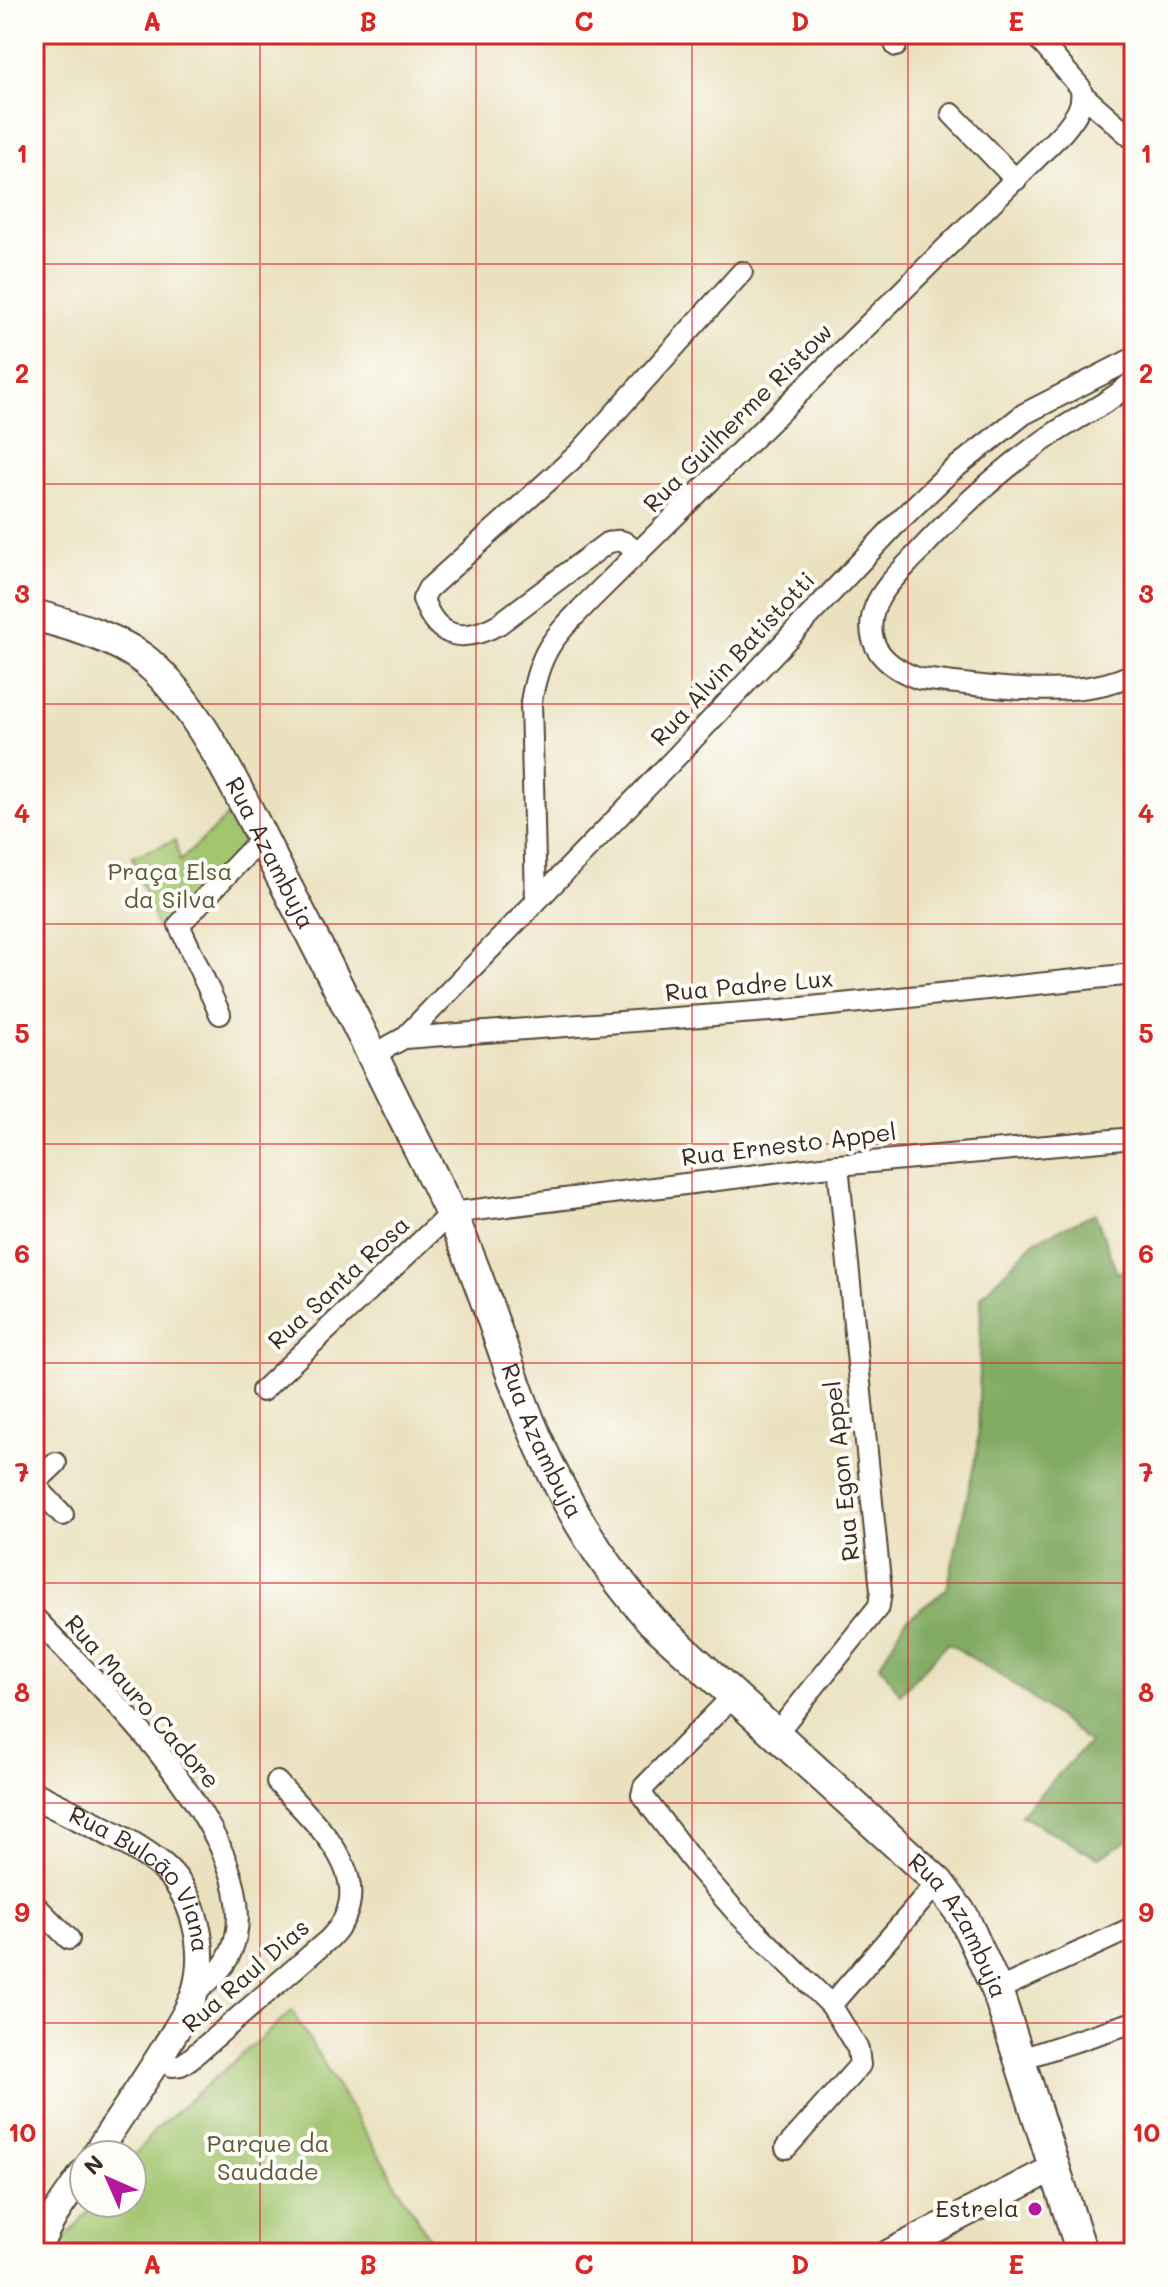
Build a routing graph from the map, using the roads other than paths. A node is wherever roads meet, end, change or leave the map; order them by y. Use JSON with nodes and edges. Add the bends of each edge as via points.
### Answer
{"nodes":[{"id":1,"x":1034,"y":34,"type":"edge"},
{"id":2,"x":1083,"y":95,"type":"junction"},
{"id":3,"x":952,"y":114,"type":"dead end"},
{"id":4,"x":1132,"y":138,"type":"dead end"},
{"id":5,"x":1016,"y":180,"type":"junction"},
{"id":6,"x":742,"y":272,"type":"dead end"},
{"id":7,"x":1134,"y":358,"type":"edge"},
{"id":8,"x":1134,"y":380,"type":"edge"},
{"id":9,"x":637,"y":554,"type":"junction"},
{"id":10,"x":34,"y":615,"type":"edge"},
{"id":11,"x":1134,"y":673,"type":"edge"},
{"id":12,"x":262,"y":838,"type":"junction"},
{"id":13,"x":536,"y":901,"type":"junction"},
{"id":14,"x":1134,"y":974,"type":"edge"},
{"id":15,"x":220,"y":1014,"type":"dead end"},
{"id":16,"x":404,"y":1038,"type":"junction"},
{"id":17,"x":373,"y":1055,"type":"junction"},
{"id":18,"x":1134,"y":1138,"type":"edge"},
{"id":19,"x":838,"y":1165,"type":"junction"},
{"id":20,"x":451,"y":1213,"type":"junction"},
{"id":21,"x":262,"y":1391,"type":"dead end"},
{"id":22,"x":56,"y":1463,"type":"dead end"},
{"id":23,"x":34,"y":1484,"type":"edge"},
{"id":24,"x":63,"y":1515,"type":"dead end"},
{"id":25,"x":34,"y":1617,"type":"edge"},
{"id":26,"x":733,"y":1696,"type":"junction"},
{"id":27,"x":775,"y":1735,"type":"junction"},
{"id":28,"x":277,"y":1782,"type":"dead end"},
{"id":29,"x":34,"y":1795,"type":"edge"},
{"id":30,"x":938,"y":1882,"type":"junction"},
{"id":31,"x":34,"y":1904,"type":"edge"},
{"id":32,"x":1134,"y":1927,"type":"edge"},
{"id":33,"x":69,"y":1939,"type":"dead end"},
{"id":34,"x":997,"y":1990,"type":"junction"},
{"id":35,"x":194,"y":1994,"type":"junction"},
{"id":36,"x":831,"y":2005,"type":"junction"},
{"id":37,"x":1134,"y":2022,"type":"edge"},
{"id":38,"x":159,"y":2058,"type":"junction"},
{"id":39,"x":1021,"y":2059,"type":"junction"},
{"id":40,"x":106,"y":2139,"type":"edge"},
{"id":41,"x":786,"y":2148,"type":"dead end"},
{"id":42,"x":1054,"y":2168,"type":"junction"},
{"id":43,"x":68,"y":2197,"type":"edge"},
{"id":44,"x":37,"y":2253,"type":"edge"},
{"id":45,"x":889,"y":2253,"type":"edge"},
{"id":46,"x":1082,"y":2253,"type":"edge"}],
"edges":[{"from":1,"to":2,"type":"street"},
{"from":2,"to":4,"type":"street"},
{"from":2,"to":5,"type":"street","name":"Rua Guilherme Ristow","via":[[1062,133]]},
{"from":3,"to":5,"type":"street"},
{"from":5,"to":9,"type":"street","name":"Rua Guilherme Ristow"},
{"from":6,"to":9,"type":"street","via":[[578,454],[423,599],[443,631],[453,636],[482,633],[607,543],[625,541]]},
{"from":7,"to":13,"type":"street","name":"Rua Alvin Batistotti","via":[[1024,414],[949,473]]},
{"from":8,"to":11,"type":"street","via":[[1001,472],[960,510],[893,579],[875,607],[872,627],[883,659],[920,679],[1072,689],[1100,686]]},
{"from":9,"to":13,"type":"street","name":"Rua Guilherme Ristow","via":[[559,633],[536,671],[530,739]]},
{"from":10,"to":12,"type":"main road","name":"Rua Azambuja","via":[[124,647],[146,661],[214,749]]},
{"from":12,"to":15,"type":"street","via":[[179,925]]},
{"from":12,"to":17,"type":"main road","name":"Rua Azambuja"},
{"from":13,"to":16,"type":"street","name":"Rua Alvin Batistotti"},
{"from":14,"to":16,"type":"street","name":"Rua Padre Lux","via":[[782,1010]]},
{"from":16,"to":17,"type":"street","name":"Rua Padre Lux"},
{"from":17,"to":20,"type":"main road","name":"Rua Azambuja"},
{"from":18,"to":19,"type":"street","name":"Rua Ernesto Appel"},
{"from":19,"to":20,"type":"street","name":"Rua Ernesto Appel"},
{"from":19,"to":27,"type":"street","name":"Rua Egon Appel","via":[[881,1591],[873,1617]]},
{"from":20,"to":21,"type":"street","name":"Rua Santa Rosa"},
{"from":20,"to":26,"type":"main road","name":"Rua Azambuja","via":[[547,1461],[597,1551],[653,1622]]},
{"from":22,"to":23,"type":"street"},
{"from":23,"to":24,"type":"street"},
{"from":25,"to":35,"type":"street","name":"Rua Mauro Cadore","via":[[168,1764],[203,1812],[224,1856],[236,1893],[237,1927],[219,1972]]},
{"from":26,"to":27,"type":"main road","name":"Rua Azambuja"},
{"from":26,"to":36,"type":"street","via":[[642,1795],[736,1912]]},
{"from":27,"to":30,"type":"main road","name":"Rua Azambuja"},
{"from":28,"to":38,"type":"street","name":"Rua Raul Dias","via":[[345,1864],[351,1880],[347,1914],[329,1939],[190,2059],[172,2066]]},
{"from":29,"to":35,"type":"street","name":"Rua Bulcão Viana","via":[[138,1849],[177,1884],[198,1934]]},
{"from":30,"to":34,"type":"main road","name":"Rua Azambuja","via":[[963,1916]]},
{"from":30,"to":36,"type":"street"},
{"from":31,"to":33,"type":"street"},
{"from":32,"to":34,"type":"street"},
{"from":34,"to":39,"type":"main road","name":"Rua Azambuja"},
{"from":35,"to":38,"type":"street","name":"Rua Bulcão Viana"},
{"from":36,"to":41,"type":"street","via":[[858,2049],[860,2065]]},
{"from":37,"to":39,"type":"street"},
{"from":38,"to":40,"type":"street","name":"Rua Bulcão Viana"},
{"from":39,"to":42,"type":"main road","name":"Rua Azambuja"},
{"from":42,"to":45,"type":"street"},
{"from":42,"to":46,"type":"main road","name":"Rua Azambuja"},
{"from":43,"to":44,"type":"street"}]}
